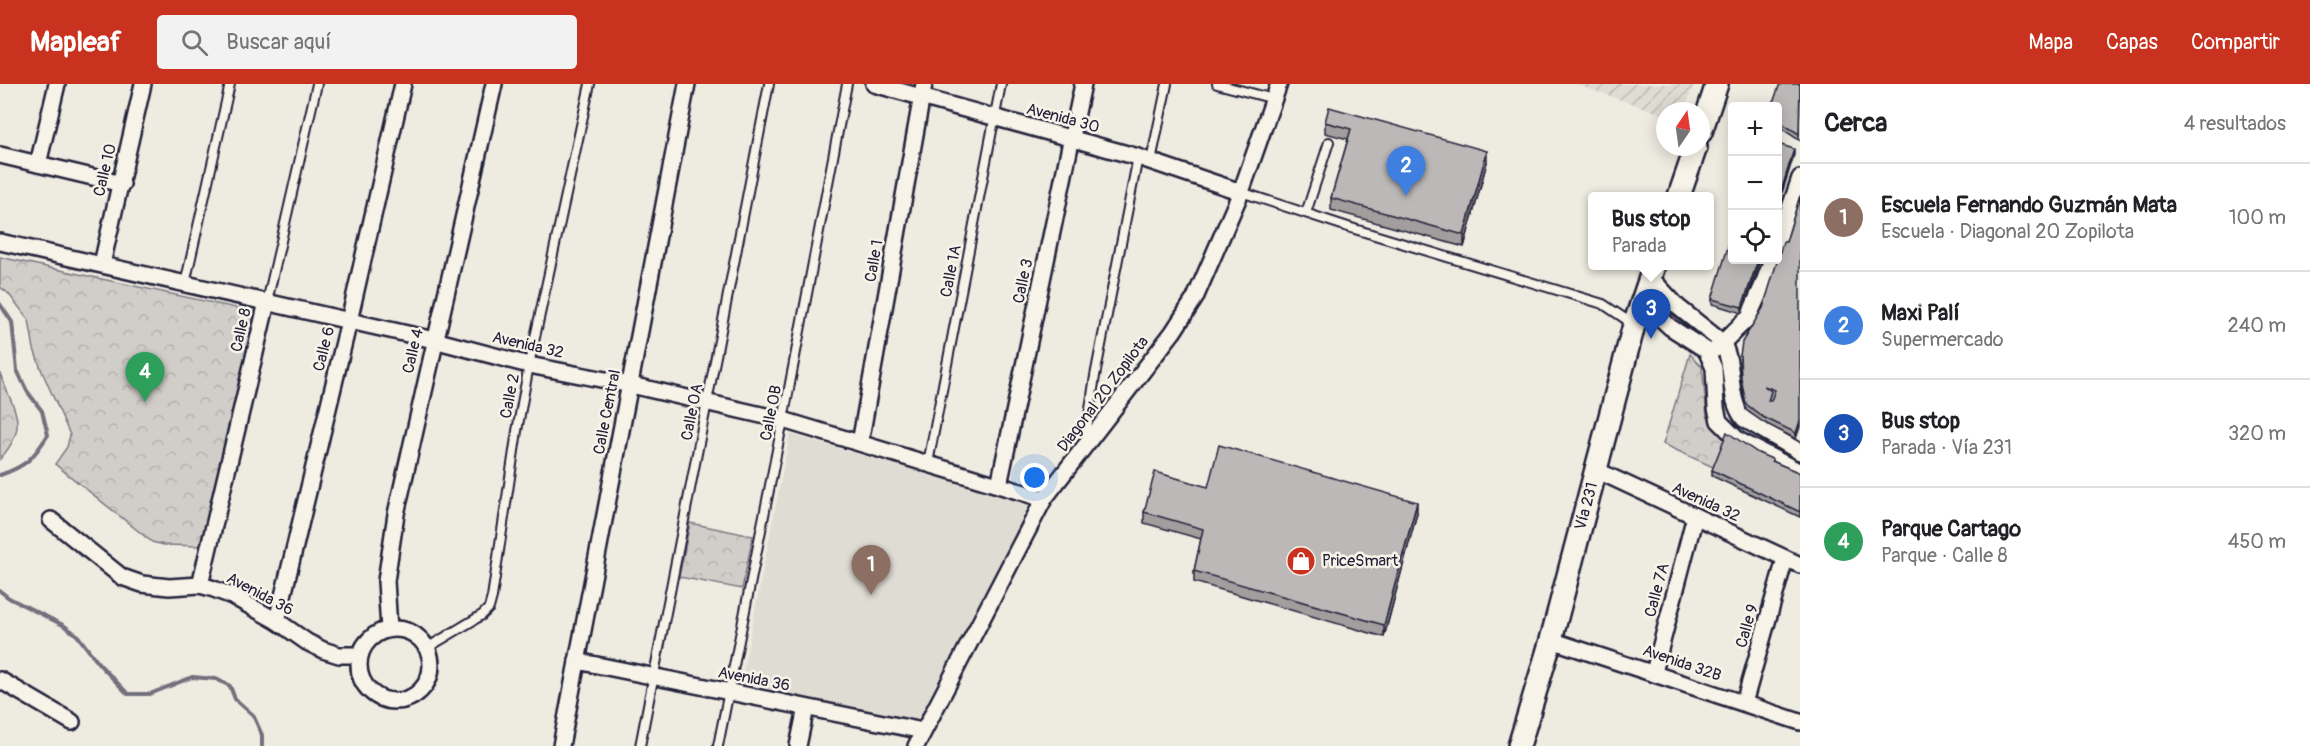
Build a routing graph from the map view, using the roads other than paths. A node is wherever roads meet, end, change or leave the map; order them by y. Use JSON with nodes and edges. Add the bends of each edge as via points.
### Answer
{"nodes":[{"id":1,"x":57,"y":84,"type":"edge"},
{"id":2,"x":143,"y":84,"type":"edge"},
{"id":3,"x":230,"y":84,"type":"edge"},
{"id":4,"x":317,"y":84,"type":"edge"},
{"id":5,"x":403,"y":84,"type":"edge"},
{"id":6,"x":494,"y":84,"type":"edge"},
{"id":7,"x":590,"y":84,"type":"edge"},
{"id":8,"x":687,"y":84,"type":"edge"},
{"id":9,"x":769,"y":84,"type":"edge"},
{"id":10,"x":847,"y":84,"type":"edge"},
{"id":11,"x":874,"y":84,"type":"edge"},
{"id":12,"x":1001,"y":84,"type":"edge"},
{"id":13,"x":1083,"y":84,"type":"edge"},
{"id":14,"x":1167,"y":84,"type":"edge"},
{"id":15,"x":1217,"y":84,"type":"edge"},
{"id":16,"x":1279,"y":84,"type":"edge"},
{"id":17,"x":1717,"y":84,"type":"edge"},
{"id":18,"x":923,"y":90,"type":"edge"},
{"id":19,"x":1274,"y":99,"type":"junction"},
{"id":20,"x":1710,"y":105,"type":"edge"},
{"id":21,"x":994,"y":119,"type":"junction"},
{"id":22,"x":1071,"y":139,"type":"junction"},
{"id":23,"x":1329,"y":142,"type":"dead end"},
{"id":24,"x":0,"y":155,"type":"edge"},
{"id":25,"x":1693,"y":156,"type":"edge"},
{"id":26,"x":1145,"y":159,"type":"junction"},
{"id":27,"x":38,"y":164,"type":"junction"},
{"id":28,"x":1800,"y":178,"type":"edge"},
{"id":29,"x":122,"y":184,"type":"junction"},
{"id":30,"x":1240,"y":192,"type":"junction"},
{"id":31,"x":1680,"y":192,"type":"edge"},
{"id":32,"x":1306,"y":213,"type":"junction"},
{"id":33,"x":1782,"y":231,"type":"edge"},
{"id":34,"x":0,"y":242,"type":"edge"},
{"id":35,"x":102,"y":264,"type":"junction"},
{"id":36,"x":1771,"y":264,"type":"edge"},
{"id":37,"x":1652,"y":271,"type":"edge"},
{"id":38,"x":185,"y":284,"type":"junction"},
{"id":39,"x":1642,"y":301,"type":"junction"},
{"id":40,"x":267,"y":302,"type":"junction"},
{"id":41,"x":349,"y":321,"type":"junction"},
{"id":42,"x":1634,"y":325,"type":"junction"},
{"id":43,"x":434,"y":340,"type":"junction"},
{"id":44,"x":1722,"y":342,"type":"junction"},
{"id":45,"x":1710,"y":358,"type":"junction"},
{"id":46,"x":530,"y":365,"type":"junction"},
{"id":47,"x":631,"y":385,"type":"junction"},
{"id":48,"x":708,"y":403,"type":"junction"},
{"id":49,"x":783,"y":420,"type":"junction"},
{"id":50,"x":860,"y":443,"type":"junction"},
{"id":51,"x":1083,"y":450,"type":"junction"},
{"id":52,"x":1799,"y":450,"type":"edge"},
{"id":53,"x":928,"y":464,"type":"junction"},
{"id":54,"x":1596,"y":470,"type":"junction"},
{"id":55,"x":1796,"y":470,"type":"edge"},
{"id":56,"x":999,"y":485,"type":"junction"},
{"id":57,"x":1044,"y":499,"type":"junction"},
{"id":58,"x":1695,"y":516,"type":"junction"},
{"id":59,"x":51,"y":520,"type":"dead end"},
{"id":60,"x":1785,"y":559,"type":"junction"},
{"id":61,"x":1800,"y":566,"type":"edge"},
{"id":62,"x":200,"y":585,"type":"junction"},
{"id":63,"x":277,"y":621,"type":"junction"},
{"id":64,"x":389,"y":629,"type":"junction"},
{"id":65,"x":1551,"y":640,"type":"junction"},
{"id":66,"x":427,"y":648,"type":"junction"},
{"id":67,"x":359,"y":655,"type":"junction"},
{"id":68,"x":577,"y":661,"type":"junction"},
{"id":69,"x":1654,"y":672,"type":"junction"},
{"id":70,"x":654,"y":677,"type":"junction"},
{"id":71,"x":0,"y":681,"type":"edge"},
{"id":72,"x":729,"y":693,"type":"junction"},
{"id":73,"x":1744,"y":704,"type":"junction"},
{"id":74,"x":806,"y":708,"type":"junction"},
{"id":75,"x":72,"y":722,"type":"dead end"},
{"id":76,"x":1800,"y":722,"type":"edge"},
{"id":77,"x":923,"y":731,"type":"junction"},
{"id":78,"x":561,"y":746,"type":"edge"},
{"id":79,"x":640,"y":746,"type":"edge"},
{"id":80,"x":718,"y":746,"type":"edge"},
{"id":81,"x":798,"y":746,"type":"edge"},
{"id":82,"x":916,"y":746,"type":"edge"},
{"id":83,"x":1519,"y":746,"type":"edge"}],
"edges":[{"from":1,"to":27,"type":"street"},
{"from":2,"to":29,"type":"street","name":"Calle 10"},
{"from":3,"to":38,"type":"lane"},
{"from":4,"to":40,"type":"lane","name":"Calle 8"},
{"from":5,"to":41,"type":"street","name":"Calle 6"},
{"from":6,"to":43,"type":"street","name":"Calle 4"},
{"from":7,"to":46,"type":"lane","name":"Calle 2"},
{"from":8,"to":47,"type":"street","name":"Calle Central"},
{"from":9,"to":48,"type":"lane","name":"Calle 0A"},
{"from":10,"to":49,"type":"lane","name":"Calle 0B"},
{"from":11,"to":18,"type":"street","name":"Avenida 30"},
{"from":12,"to":21,"type":"lane","name":"Calle 1A"},
{"from":13,"to":22,"type":"street","name":"Calle 3"},
{"from":14,"to":26,"type":"lane"},
{"from":15,"to":19,"type":"lane"},
{"from":16,"to":19,"type":"street","name":"Diagonal 20 Zopilota"},
{"from":17,"to":20,"type":"main road"},
{"from":18,"to":21,"type":"street","name":"Avenida 30"},
{"from":18,"to":50,"type":"street","name":"Calle 1"},
{"from":19,"to":30,"type":"street","name":"Diagonal 20 Zopilota"},
{"from":21,"to":22,"type":"street","name":"Avenida 30"},
{"from":21,"to":53,"type":"lane","name":"Calle 1A"},
{"from":22,"to":26,"type":"street","name":"Avenida 30"},
{"from":22,"to":56,"type":"street","name":"Calle 3"},
{"from":23,"to":32,"type":"lane"},
{"from":24,"to":27,"type":"street"},
{"from":25,"to":31,"type":"main road"},
{"from":26,"to":30,"type":"street","name":"Avenida 30"},
{"from":26,"to":51,"type":"lane","via":[[1095,376]]},
{"from":27,"to":29,"type":"street"},
{"from":28,"to":33,"type":"street"},
{"from":29,"to":35,"type":"street","name":"Calle 10"},
{"from":30,"to":32,"type":"lane"},
{"from":30,"to":51,"type":"street","name":"Diagonal 20 Zopilota","via":[[1195,298]]},
{"from":32,"to":42,"type":"lane","via":[[1603,304]]},
{"from":34,"to":35,"type":"street","name":"Avenida 32"},
{"from":35,"to":38,"type":"street","name":"Avenida 32"},
{"from":36,"to":44,"type":"street","via":[[1748,318]]},
{"from":37,"to":39,"type":"main road","name":"Vía 231"},
{"from":37,"to":44,"type":"street","via":[[1678,307]]},
{"from":38,"to":40,"type":"street","name":"Avenida 32"},
{"from":39,"to":42,"type":"main road","name":"Vía 231"},
{"from":39,"to":45,"type":"street","via":[[1670,327],[1706,350]]},
{"from":40,"to":41,"type":"street","name":"Avenida 32"},
{"from":40,"to":62,"type":"street","name":"Calle 8"},
{"from":41,"to":43,"type":"street","name":"Avenida 32"},
{"from":41,"to":63,"type":"street","name":"Calle 6"},
{"from":42,"to":54,"type":"main road","name":"Vía 231"},
{"from":43,"to":46,"type":"street","name":"Avenida 32"},
{"from":43,"to":64,"type":"street","name":"Calle 4","via":[[388,556]]},
{"from":44,"to":45,"type":"street"},
{"from":44,"to":52,"type":"street","via":[[1738,411],[1752,425]]},
{"from":45,"to":55,"type":"street","via":[[1719,421],[1737,440]]},
{"from":46,"to":47,"type":"street","name":"Avenida 32"},
{"from":46,"to":66,"type":"lane","name":"Calle 2","via":[[489,608]]},
{"from":47,"to":48,"type":"street","name":"Avenida 32"},
{"from":47,"to":68,"type":"street","name":"Calle Central"},
{"from":48,"to":49,"type":"street","name":"Avenida 32"},
{"from":48,"to":70,"type":"lane","name":"Calle 0A"},
{"from":49,"to":50,"type":"street","name":"Avenida 32"},
{"from":49,"to":72,"type":"lane","name":"Calle 0B"},
{"from":50,"to":53,"type":"street","name":"Avenida 32"},
{"from":51,"to":57,"type":"street","name":"Diagonal 20 Zopilota"},
{"from":52,"to":55,"type":"street"},
{"from":53,"to":56,"type":"street","name":"Avenida 32"},
{"from":54,"to":58,"type":"street","name":"Avenida 32"},
{"from":54,"to":65,"type":"main road","name":"Vía 231"},
{"from":56,"to":57,"type":"street","name":"Avenida 32"},
{"from":57,"to":77,"type":"street","name":"Diagonal 20 Zopilota"},
{"from":58,"to":60,"type":"street","name":"Avenida 32"},
{"from":58,"to":69,"type":"street","name":"Calle 7A"},
{"from":59,"to":62,"type":"street","name":"Avenida 36","via":[[122,578],[169,587]]},
{"from":60,"to":61,"type":"street","name":"Avenida 32"},
{"from":60,"to":73,"type":"street","name":"Calle 9"},
{"from":62,"to":63,"type":"street","name":"Avenida 36","via":[[232,596]]},
{"from":63,"to":67,"type":"street","name":"Avenida 36","via":[[323,650]]},
{"from":64,"to":66,"type":"street","via":[[411,633]]},
{"from":64,"to":67,"type":"street","via":[[376,633]]},
{"from":65,"to":69,"type":"street","name":"Avenida 32B"},
{"from":65,"to":83,"type":"main road","name":"Vía 231"},
{"from":66,"to":67,"type":"street","via":[[431,671],[427,682],[420,692],[398,701],[375,696],[366,688],[360,678]]},
{"from":68,"to":70,"type":"street","name":"Avenida 36"},
{"from":68,"to":78,"type":"street","name":"Calle Central"},
{"from":69,"to":73,"type":"street","name":"Avenida 32B"},
{"from":70,"to":72,"type":"street","name":"Avenida 36"},
{"from":70,"to":79,"type":"lane","name":"Calle 0A"},
{"from":71,"to":75,"type":"street"},
{"from":72,"to":74,"type":"street","name":"Avenida 36"},
{"from":72,"to":80,"type":"lane","name":"Calle 0B"},
{"from":73,"to":76,"type":"street","name":"Avenida 32B"},
{"from":74,"to":77,"type":"street","name":"Avenida 36"},
{"from":74,"to":81,"type":"street"},
{"from":77,"to":82,"type":"street","name":"Diagonal 20 Zopilota"}]}
